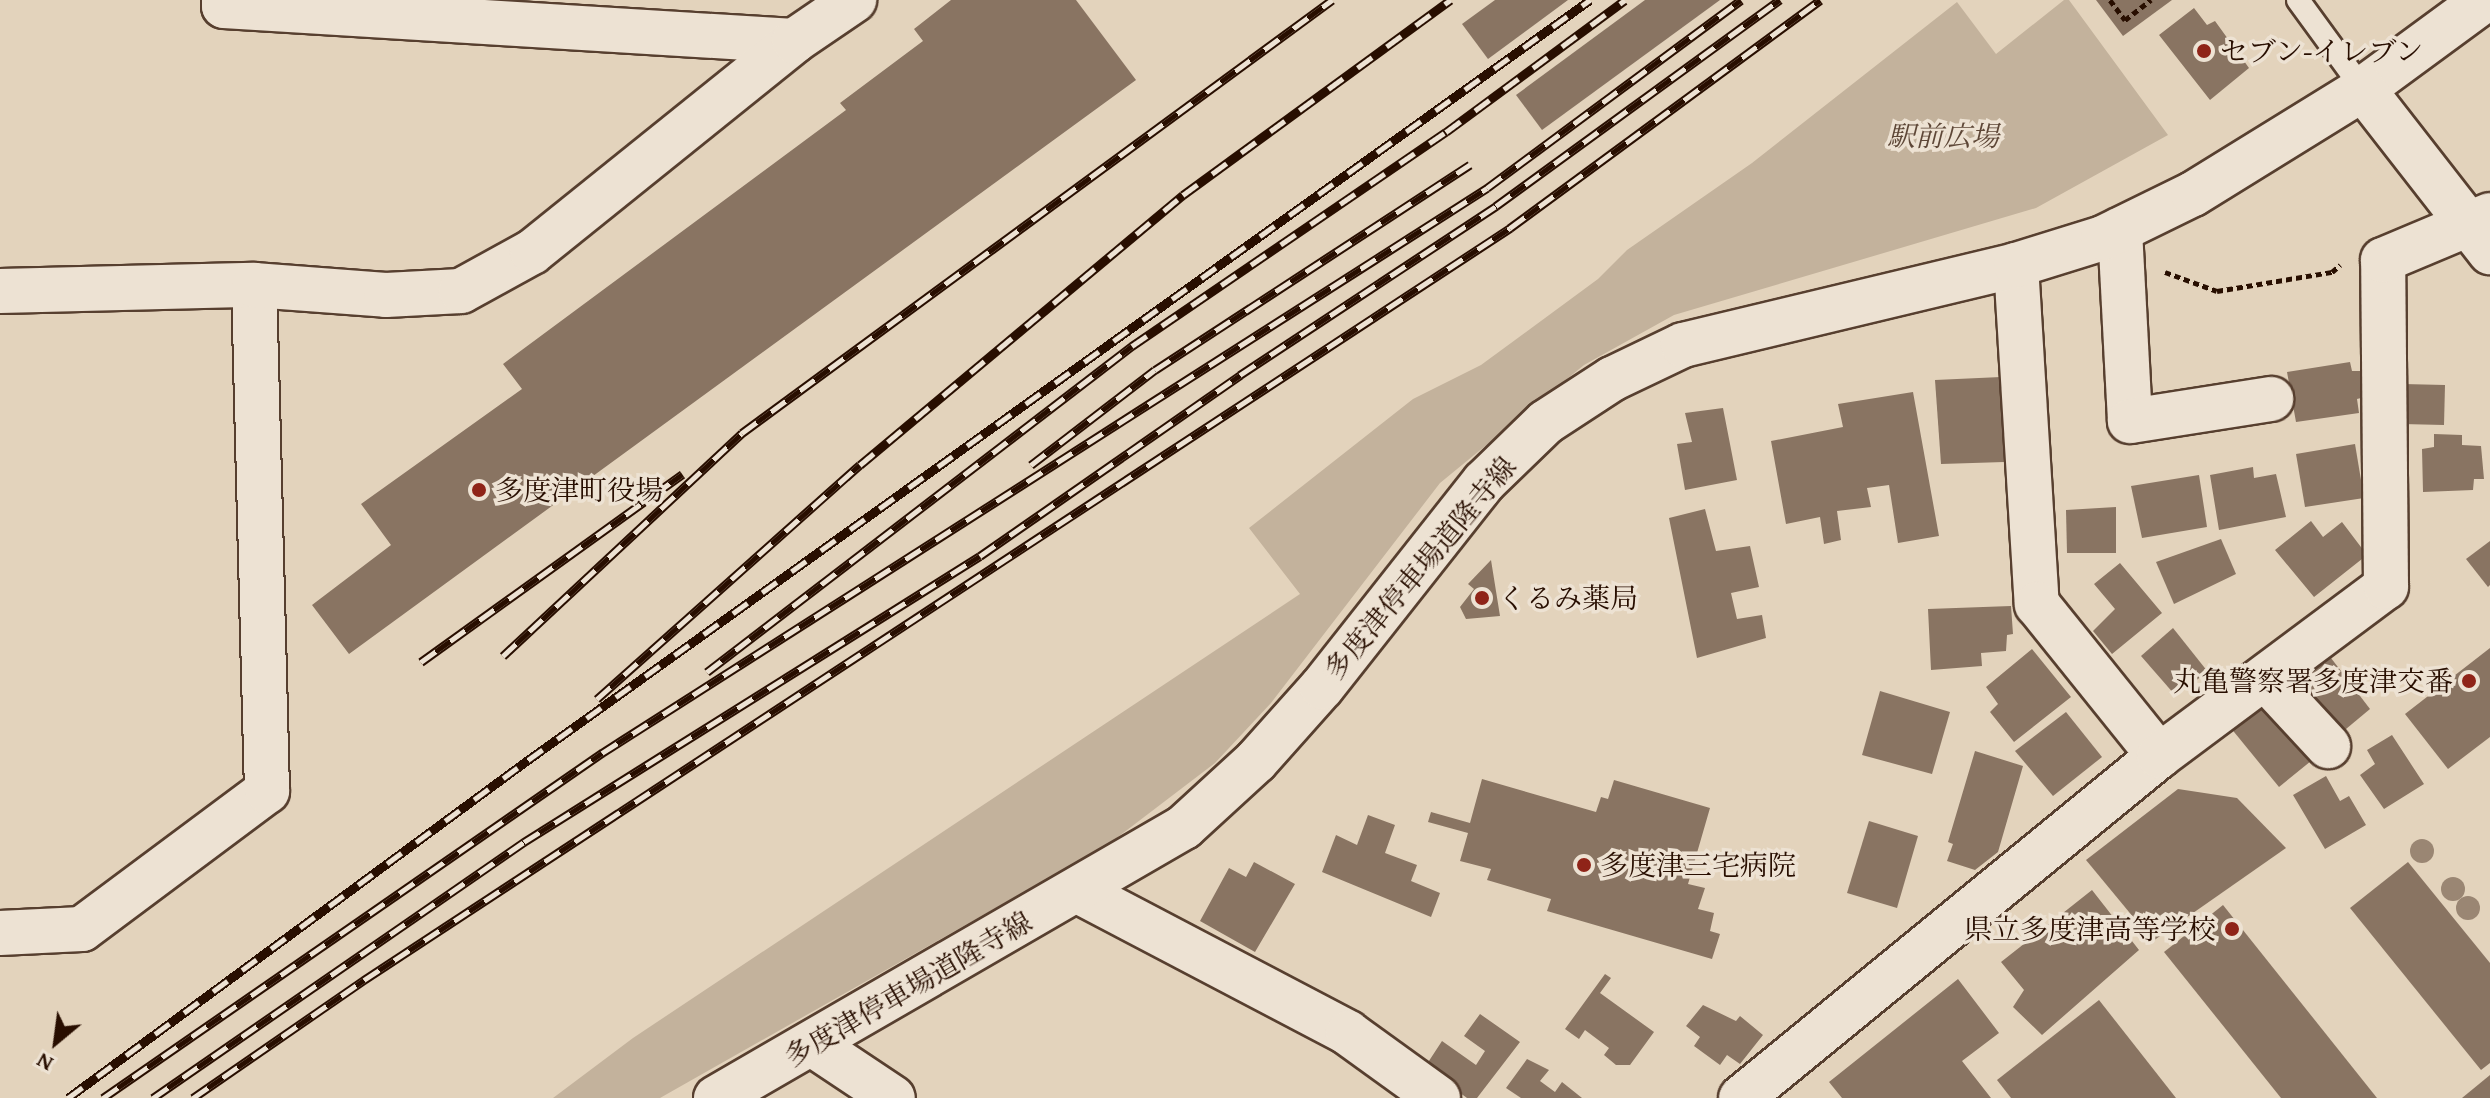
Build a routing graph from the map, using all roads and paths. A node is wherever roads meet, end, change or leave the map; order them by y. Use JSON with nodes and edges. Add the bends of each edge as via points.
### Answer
{"nodes":[{"id":1,"x":224,"y":0,"type":"edge"},
{"id":2,"x":854,"y":0,"type":"edge"},
{"id":3,"x":2110,"y":0,"type":"edge"},
{"id":4,"x":2151,"y":0,"type":"edge"},
{"id":5,"x":2484,"y":0,"type":"edge"},
{"id":6,"x":2303,"y":2,"type":"edge"},
{"id":7,"x":794,"y":41,"type":"junction"},
{"id":8,"x":2363,"y":89,"type":"junction"},
{"id":9,"x":2120,"y":230,"type":"junction"},
{"id":10,"x":2483,"y":231,"type":"edge"},
{"id":11,"x":2343,"y":264,"type":"dead end"},
{"id":12,"x":2016,"y":265,"type":"junction"},
{"id":13,"x":2160,"y":270,"type":"dead end"},
{"id":14,"x":254,"y":285,"type":"junction"},
{"id":15,"x":0,"y":291,"type":"edge"},
{"id":16,"x":2271,"y":399,"type":"dead end"},
{"id":17,"x":2265,"y":678,"type":"junction"},
{"id":18,"x":2328,"y":746,"type":"dead end"},
{"id":19,"x":2159,"y":756,"type":"junction"},
{"id":20,"x":1080,"y":892,"type":"junction"},
{"id":21,"x":0,"y":933,"type":"edge"},
{"id":22,"x":812,"y":1044,"type":"junction"},
{"id":23,"x":888,"y":1097,"type":"edge"},
{"id":24,"x":716,"y":1098,"type":"edge"},
{"id":25,"x":1438,"y":1098,"type":"edge"},
{"id":26,"x":1741,"y":1098,"type":"edge"}],
"edges":[{"from":1,"to":7,"type":"street","via":[[224,6]]},
{"from":2,"to":7,"type":"street"},
{"from":3,"to":4,"type":"path","via":[[2125,20]]},
{"from":5,"to":8,"type":"street","name":"多度津停車場道隆寺線"},
{"from":6,"to":8,"type":"lane"},
{"from":7,"to":14,"type":"street","via":[[532,252],[461,291],[386,295]]},
{"from":8,"to":9,"type":"street","name":"多度津停車場道隆寺線","via":[[2193,194]]},
{"from":8,"to":10,"type":"street"},
{"from":9,"to":12,"type":"street","name":"多度津停車場道隆寺線"},
{"from":9,"to":16,"type":"street","via":[[2130,421]]},
{"from":10,"to":17,"type":"street","via":[[2383,260],[2386,587]]},
{"from":11,"to":13,"type":"path","via":[[2332,272],[2217,291]]},
{"from":12,"to":19,"type":"street","via":[[2037,604]]},
{"from":12,"to":20,"type":"street","name":"多度津停車場道隆寺線","via":[[1683,345],[1612,379],[1546,422],[1484,482],[1322,687],[1256,761],[1184,827]]},
{"from":14,"to":15,"type":"street"},
{"from":14,"to":21,"type":"street","via":[[267,791],[82,929]]},
{"from":17,"to":18,"type":"street"},
{"from":17,"to":19,"type":"street"},
{"from":19,"to":26,"type":"street"},
{"from":20,"to":22,"type":"street","name":"多度津停車場道隆寺線"},
{"from":20,"to":25,"type":"street","via":[[1348,1033]]},
{"from":22,"to":23,"type":"street"},
{"from":22,"to":24,"type":"street","name":"多度津停車場道隆寺線"}]}
